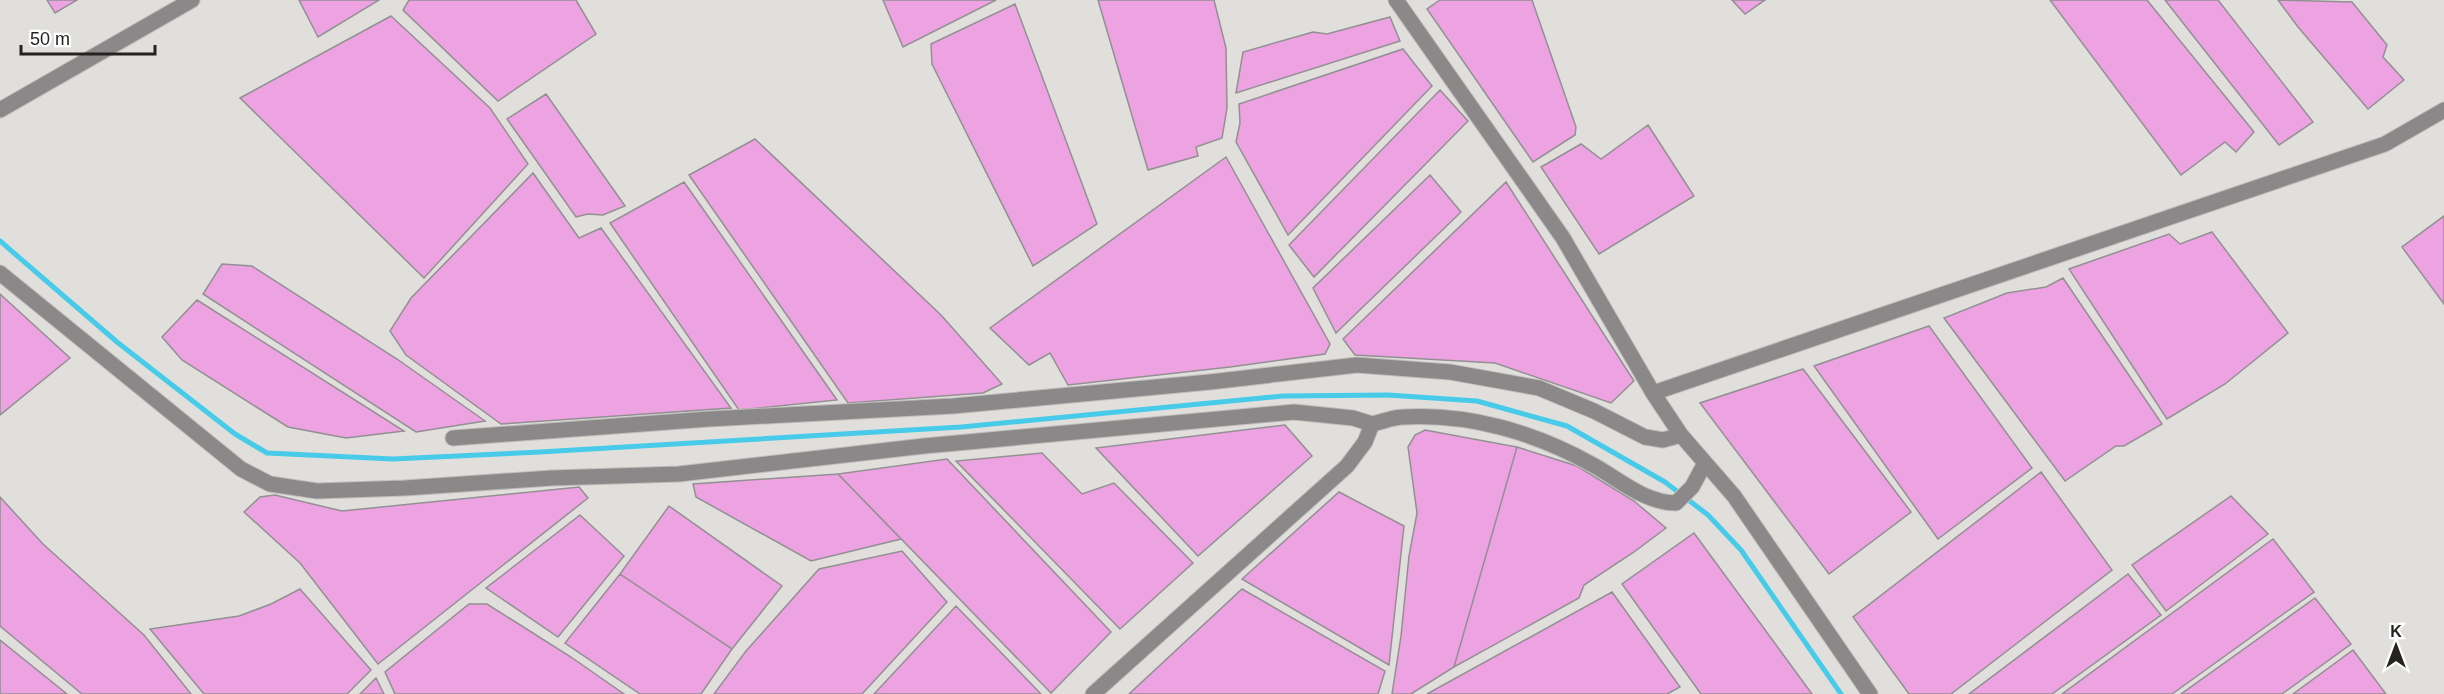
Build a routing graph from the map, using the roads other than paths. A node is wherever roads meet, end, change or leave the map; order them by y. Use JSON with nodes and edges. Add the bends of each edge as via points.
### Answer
{"nodes":[{"id":1,"x":192,"y":0,"type":"edge"},
{"id":2,"x":1396,"y":0,"type":"edge"},
{"id":3,"x":0,"y":110,"type":"edge"},
{"id":4,"x":2444,"y":110,"type":"edge"},
{"id":5,"x":0,"y":273,"type":"edge"},
{"id":6,"x":1653,"y":393,"type":"junction"},
{"id":7,"x":1372,"y":424,"type":"junction"},
{"id":8,"x":1681,"y":435,"type":"junction"},
{"id":9,"x":453,"y":438,"type":"dead end"},
{"id":10,"x":1705,"y":463,"type":"junction"},
{"id":11,"x":1093,"y":694,"type":"edge"},
{"id":12,"x":1870,"y":694,"type":"edge"}],
"edges":[{"from":1,"to":3,"type":"street"},
{"from":2,"to":6,"type":"street","via":[[1563,238]]},
{"from":4,"to":6,"type":"street","via":[[2385,144]]},
{"from":5,"to":7,"type":"street","via":[[241,469],[270,484],[317,490],[679,474],[924,446],[1294,412],[1353,418]]},
{"from":6,"to":8,"type":"street"},
{"from":7,"to":10,"type":"street","via":[[1402,417],[1461,419],[1510,429],[1567,451],[1662,503],[1676,503],[1692,487]]},
{"from":7,"to":11,"type":"street","via":[[1365,442],[1347,466]]},
{"from":8,"to":9,"type":"street","via":[[1664,440],[1645,437],[1539,388],[1450,372],[1356,365],[952,406]]},
{"from":8,"to":10,"type":"street"},
{"from":10,"to":12,"type":"street","via":[[1734,496]]}]}
